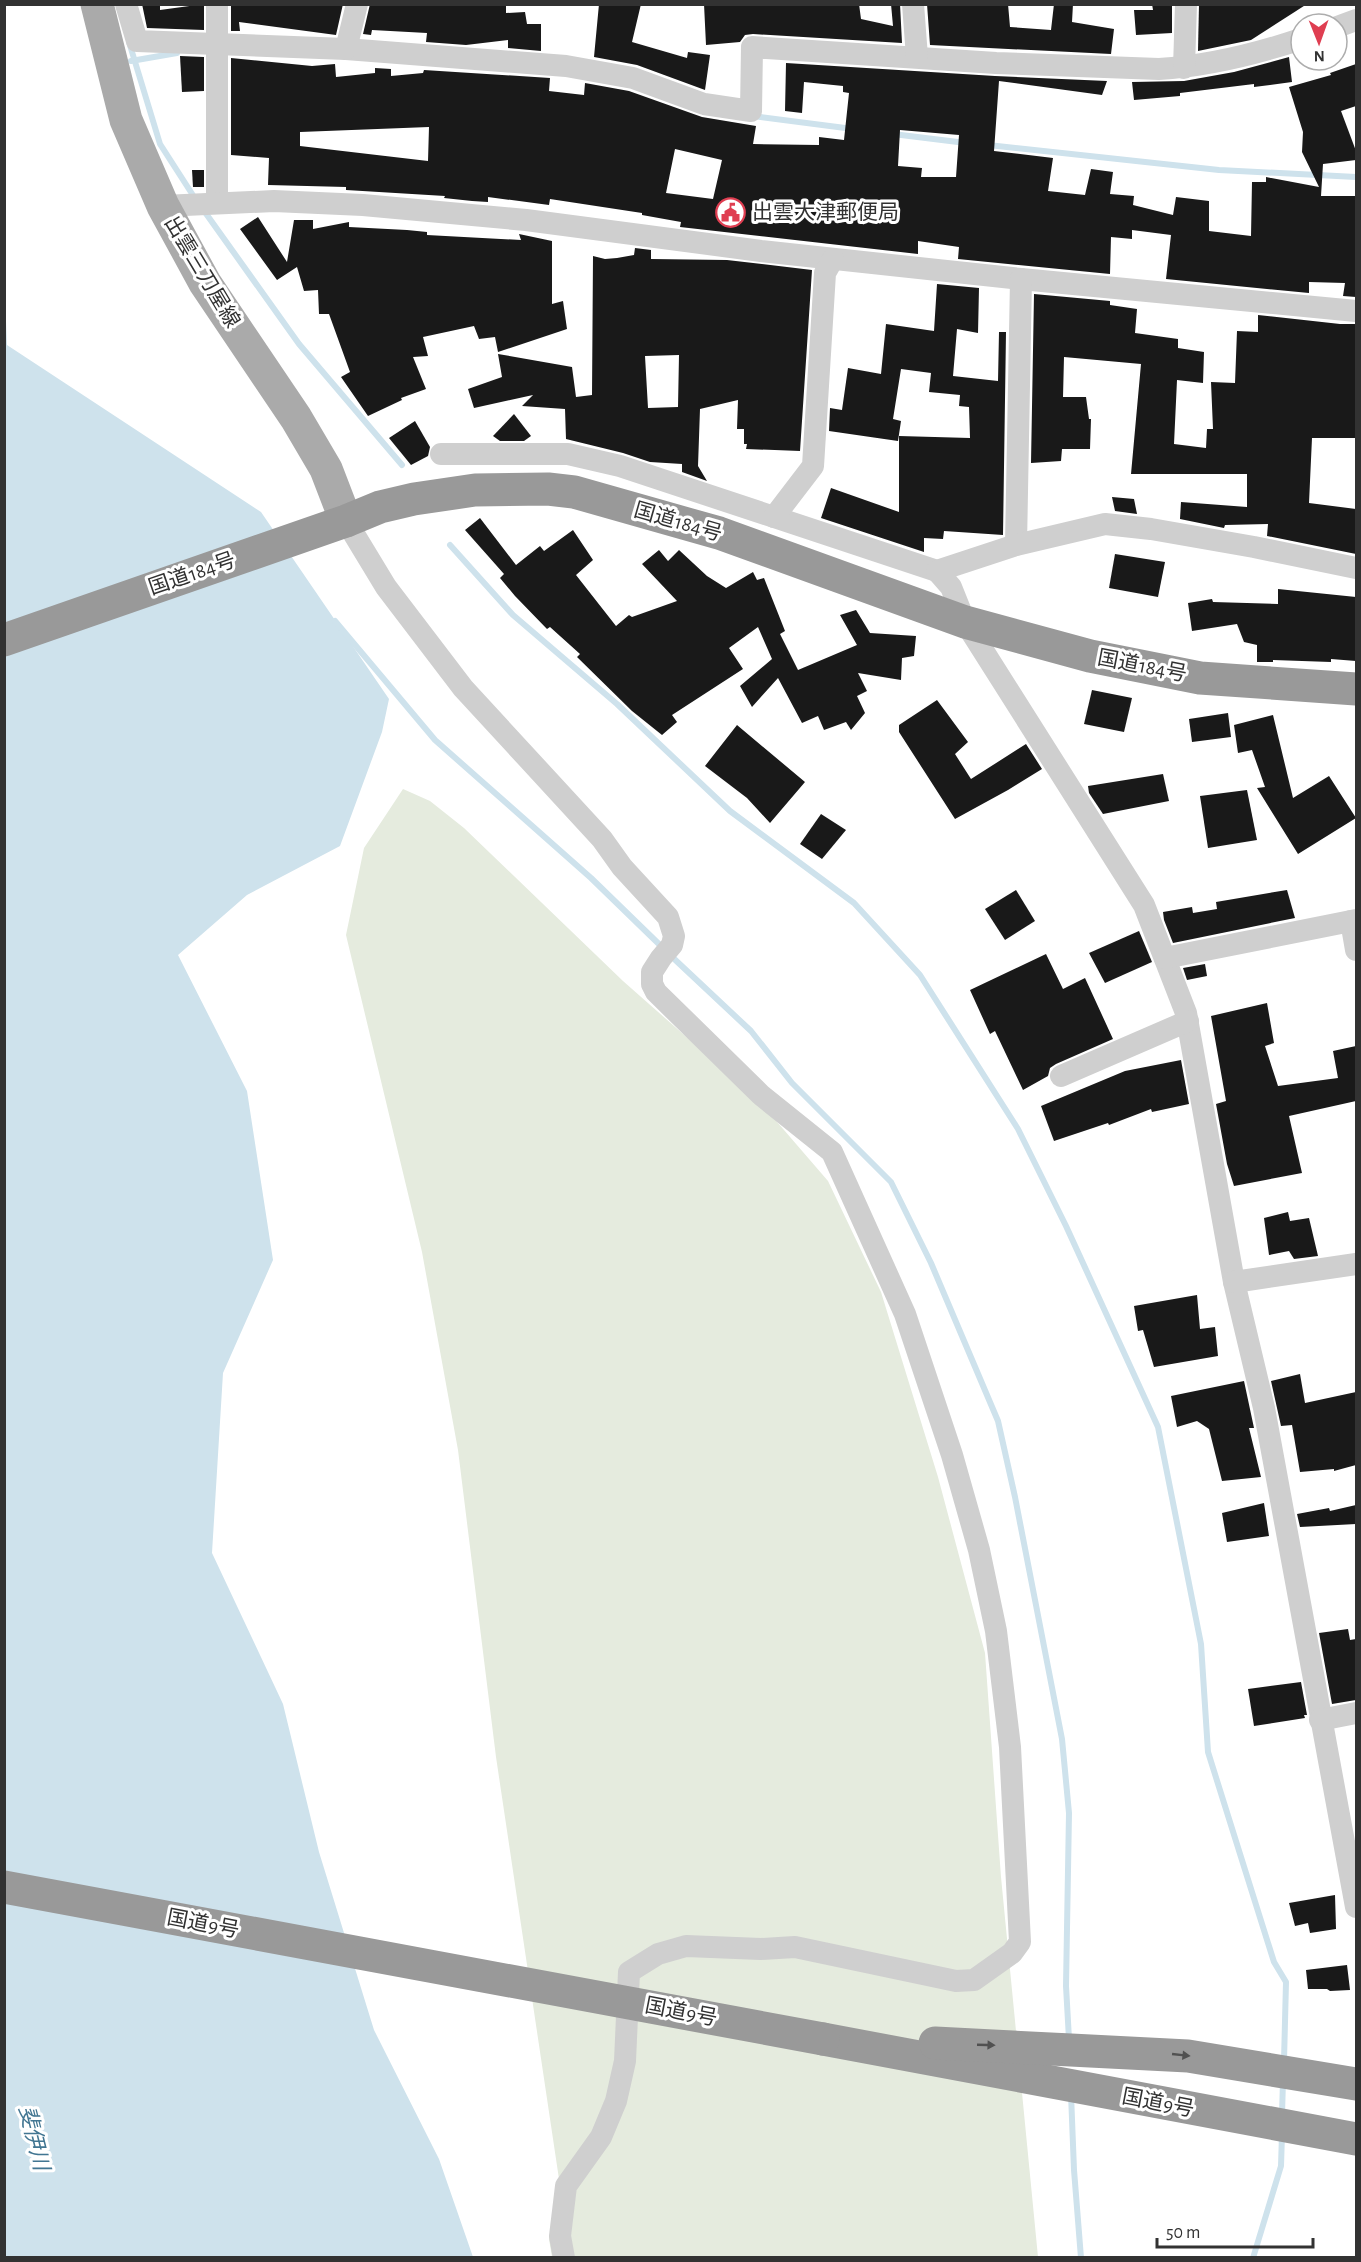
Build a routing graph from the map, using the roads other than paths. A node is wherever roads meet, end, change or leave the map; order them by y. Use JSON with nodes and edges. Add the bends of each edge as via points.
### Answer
{"nodes":[{"id":1,"x":97,"y":4,"type":"edge"},
{"id":2,"x":126,"y":4,"type":"edge"},
{"id":3,"x":217,"y":4,"type":"edge"},
{"id":4,"x":357,"y":4,"type":"edge"},
{"id":5,"x":913,"y":4,"type":"edge"},
{"id":6,"x":1186,"y":4,"type":"edge"},
{"id":7,"x":1289,"y":42,"type":"edge"},
{"id":8,"x":217,"y":44,"type":"junction"},
{"id":9,"x":346,"y":49,"type":"junction"},
{"id":10,"x":917,"y":57,"type":"junction"},
{"id":11,"x":1184,"y":68,"type":"junction"},
{"id":12,"x":217,"y":203,"type":"junction"},
{"id":13,"x":163,"y":206,"type":"junction"},
{"id":14,"x":833,"y":259,"type":"junction"},
{"id":15,"x":1021,"y":279,"type":"junction"},
{"id":16,"x":1356,"y":311,"type":"edge"},
{"id":17,"x":441,"y":454,"type":"dead end"},
{"id":18,"x":774,"y":517,"type":"junction"},
{"id":19,"x":346,"y":521,"type":"junction"},
{"id":20,"x":1016,"y":545,"type":"junction"},
{"id":21,"x":1356,"y":568,"type":"edge"},
{"id":22,"x":937,"y":571,"type":"junction"},
{"id":23,"x":965,"y":622,"type":"junction"},
{"id":24,"x":4,"y":640,"type":"edge"},
{"id":25,"x":1356,"y":689,"type":"edge"},
{"id":26,"x":1354,"y":921,"type":"edge"},
{"id":27,"x":1356,"y":950,"type":"edge"},
{"id":28,"x":1165,"y":958,"type":"junction"},
{"id":29,"x":1188,"y":1021,"type":"junction"},
{"id":30,"x":1061,"y":1076,"type":"dead end"},
{"id":31,"x":1356,"y":1264,"type":"edge"},
{"id":32,"x":1234,"y":1282,"type":"junction"},
{"id":33,"x":1356,"y":1713,"type":"edge"},
{"id":34,"x":1320,"y":1720,"type":"junction"},
{"id":35,"x":4,"y":1887,"type":"edge"},
{"id":36,"x":1356,"y":1907,"type":"edge"},
{"id":37,"x":822,"y":2038,"type":"junction"},
{"id":38,"x":1356,"y":2084,"type":"edge"},
{"id":39,"x":1169,"y":2105,"type":"junction"},
{"id":40,"x":1356,"y":2139,"type":"edge"},
{"id":41,"x":1356,"y":2159,"type":"edge"},
{"id":42,"x":564,"y":2258,"type":"edge"}],
"edges":[{"from":1,"to":13,"type":"main road","name":"出雲三刀屋線","via":[[126,120]]},
{"from":2,"to":8,"type":"street","via":[[137,41]]},
{"from":3,"to":8,"type":"street"},
{"from":4,"to":9,"type":"street"},
{"from":5,"to":10,"type":"street"},
{"from":6,"to":11,"type":"street"},
{"from":7,"to":11,"type":"street"},
{"from":8,"to":9,"type":"street"},
{"from":8,"to":12,"type":"street"},
{"from":9,"to":10,"type":"street","via":[[566,66],[633,78],[704,104],[751,111],[752,47]]},
{"from":10,"to":11,"type":"street"},
{"from":12,"to":13,"type":"street"},
{"from":12,"to":14,"type":"street","via":[[285,201],[457,213]]},
{"from":13,"to":19,"type":"main road","name":"出雲三刀屋線","via":[[205,283],[296,418],[326,470]]},
{"from":14,"to":15,"type":"street"},
{"from":14,"to":18,"type":"street","via":[[825,273],[813,466]]},
{"from":15,"to":16,"type":"street"},
{"from":15,"to":20,"type":"street"},
{"from":17,"to":18,"type":"street","via":[[568,454],[620,466]]},
{"from":18,"to":22,"type":"street"},
{"from":19,"to":23,"type":"highway","name":"国道184号","via":[[380,507],[475,490],[574,492],[719,533]]},
{"from":19,"to":24,"type":"highway","name":"国道184号"},
{"from":19,"to":42,"type":"street","via":[[386,587],[463,688],[668,917],[674,936],[652,972],[656,992],[761,1095],[832,1152],[905,1314],[952,1455],[979,1550],[996,1631],[1010,1747],[1020,1942],[1012,1953],[974,1980],[956,1981],[795,1947],[686,1946],[658,1954],[629,1971],[625,2061],[616,2101],[602,2137],[566,2186],[560,2236]]},
{"from":20,"to":21,"type":"street","via":[[1105,524],[1254,547]]},
{"from":20,"to":22,"type":"street"},
{"from":22,"to":23,"type":"street","via":[[951,587]]},
{"from":23,"to":25,"type":"highway","name":"国道184号","via":[[1090,656],[1200,678]]},
{"from":23,"to":28,"type":"street","via":[[1144,905]]},
{"from":26,"to":27,"type":"street"},
{"from":26,"to":28,"type":"street"},
{"from":28,"to":29,"type":"street"},
{"from":29,"to":30,"type":"street"},
{"from":29,"to":32,"type":"street"},
{"from":31,"to":32,"type":"street"},
{"from":32,"to":34,"type":"street","via":[[1264,1408]]},
{"from":33,"to":34,"type":"street"},
{"from":34,"to":36,"type":"street"},
{"from":35,"to":37,"type":"highway","name":"国道9号","bridge":true},
{"from":37,"to":38,"type":"highway","one_way":true,"via":[[1148,2052]]},
{"from":37,"to":39,"type":"highway","name":"国道9号"},
{"from":39,"to":40,"type":"highway","name":"国道9号"},
{"from":39,"to":41,"type":"highway"}]}
